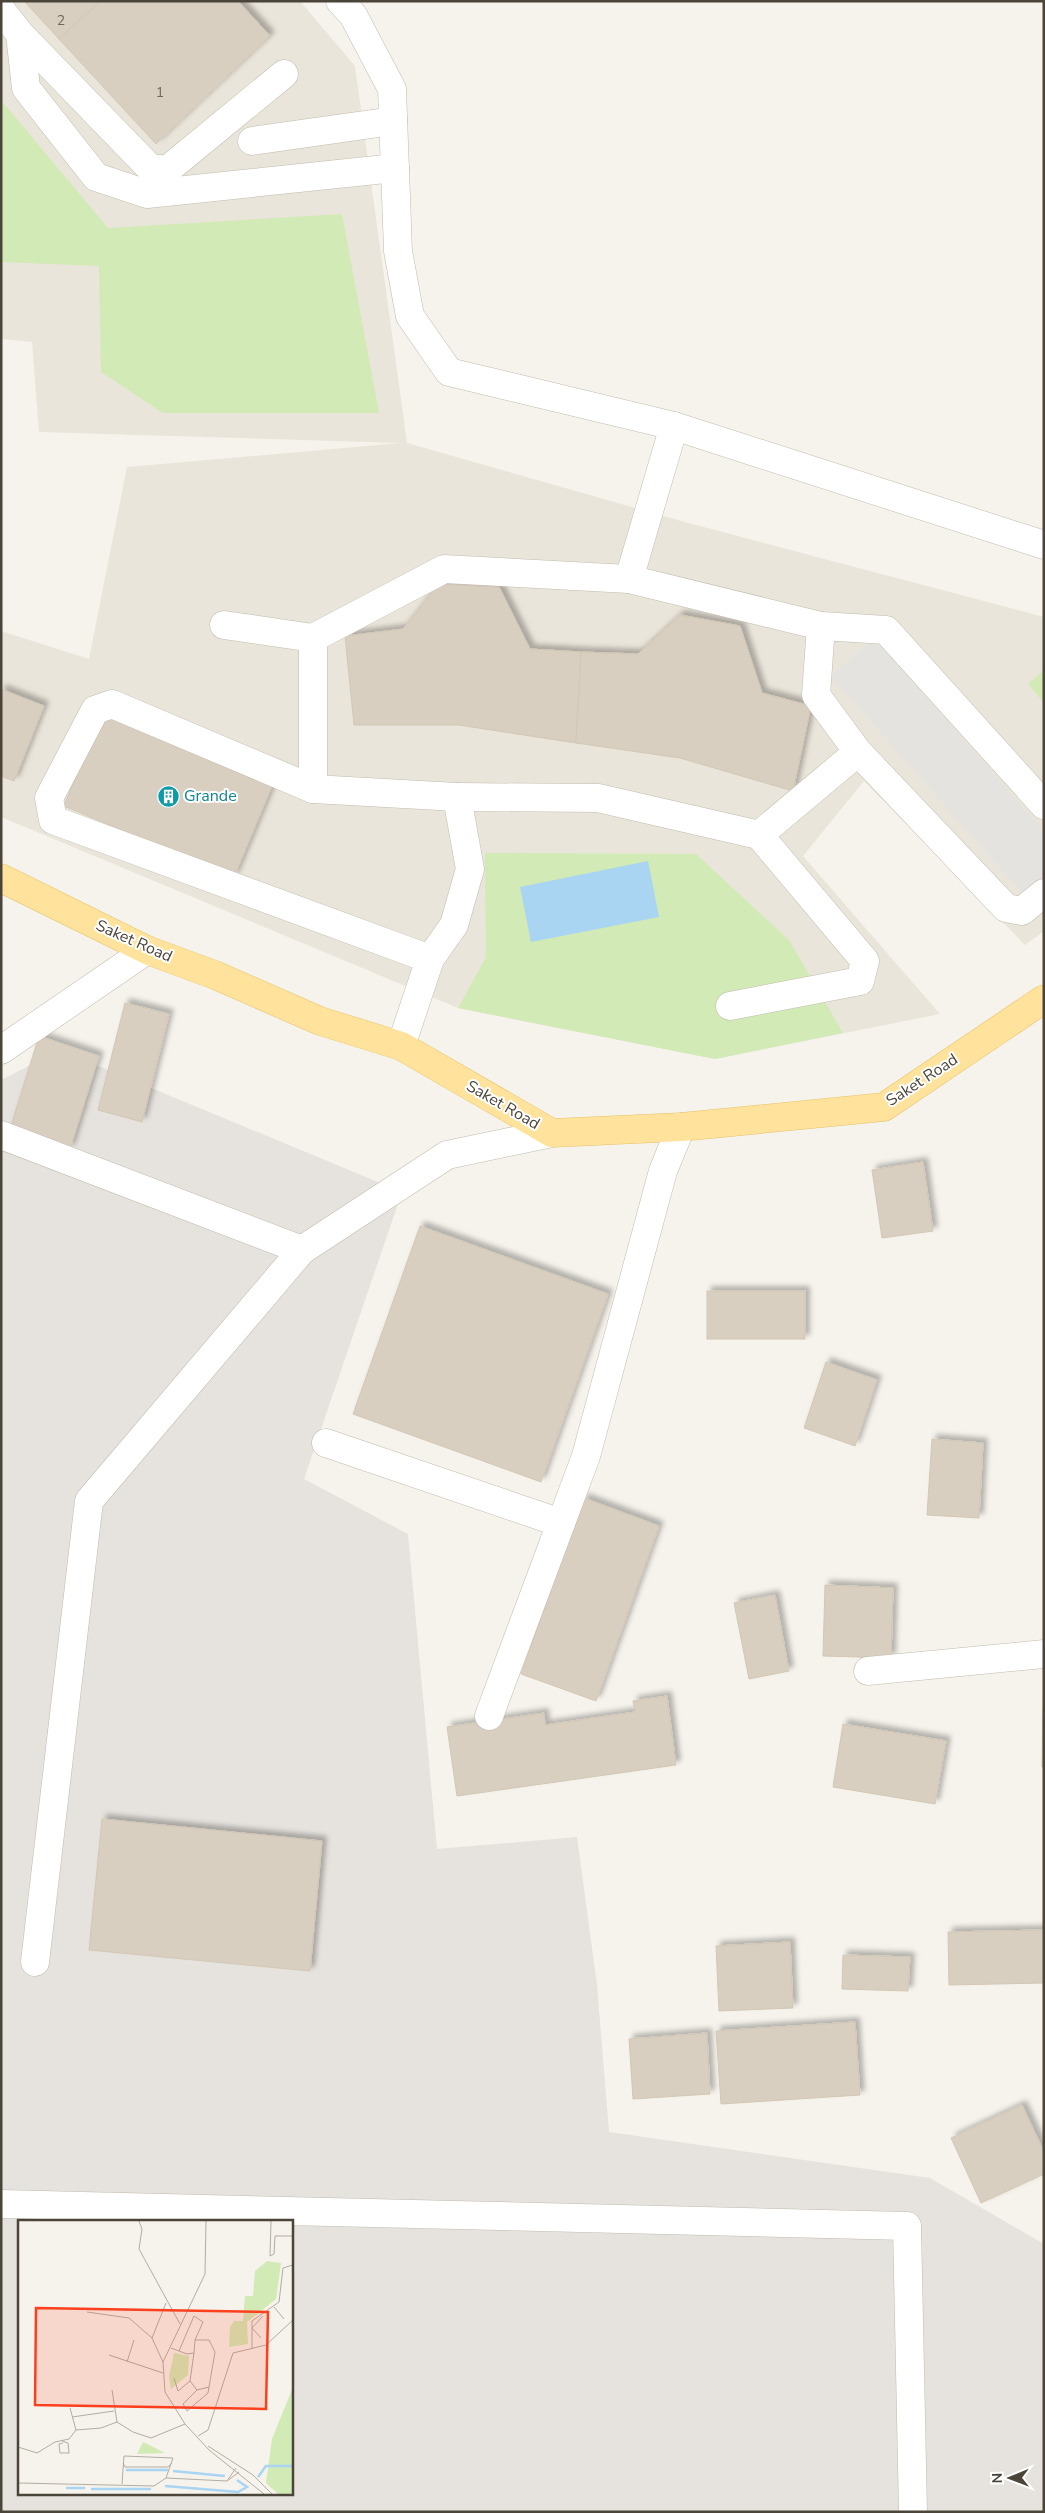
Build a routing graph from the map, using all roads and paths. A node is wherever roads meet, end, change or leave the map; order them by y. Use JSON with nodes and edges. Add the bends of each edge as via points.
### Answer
{"nodes":[{"id":1,"x":340,"y":1,"type":"edge"},
{"id":2,"x":1,"y":10,"type":"edge"},
{"id":3,"x":20,"y":34,"type":"junction"},
{"id":4,"x":284,"y":74,"type":"dead end"},
{"id":5,"x":393,"y":121,"type":"junction"},
{"id":6,"x":252,"y":141,"type":"dead end"},
{"id":7,"x":395,"y":168,"type":"junction"},
{"id":8,"x":674,"y":426,"type":"junction"},
{"id":9,"x":1044,"y":546,"type":"edge"},
{"id":10,"x":629,"y":579,"type":"junction"},
{"id":11,"x":224,"y":625,"type":"dead end"},
{"id":12,"x":821,"y":626,"type":"junction"},
{"id":13,"x":312,"y":638,"type":"junction"},
{"id":14,"x":858,"y":752,"type":"junction"},
{"id":15,"x":313,"y":789,"type":"junction"},
{"id":16,"x":457,"y":797,"type":"junction"},
{"id":17,"x":1044,"y":806,"type":"edge"},
{"id":18,"x":759,"y":836,"type":"junction"},
{"id":19,"x":1,"y":878,"type":"edge"},
{"id":20,"x":1044,"y":892,"type":"edge"},
{"id":21,"x":147,"y":950,"type":"junction"},
{"id":22,"x":430,"y":959,"type":"junction"},
{"id":23,"x":1044,"y":999,"type":"edge"},
{"id":24,"x":730,"y":1006,"type":"dead end"},
{"id":25,"x":401,"y":1046,"type":"junction"},
{"id":26,"x":1,"y":1050,"type":"edge"},
{"id":27,"x":681,"y":1127,"type":"junction"},
{"id":28,"x":552,"y":1133,"type":"junction"},
{"id":29,"x":1,"y":1136,"type":"edge"},
{"id":30,"x":302,"y":1250,"type":"junction"},
{"id":31,"x":326,"y":1443,"type":"dead end"},
{"id":32,"x":561,"y":1523,"type":"junction"},
{"id":33,"x":1044,"y":1654,"type":"edge"},
{"id":34,"x":868,"y":1671,"type":"dead end"},
{"id":35,"x":489,"y":1716,"type":"dead end"},
{"id":36,"x":35,"y":1962,"type":"dead end"},
{"id":37,"x":1,"y":2204,"type":"edge"},
{"id":38,"x":913,"y":2512,"type":"edge"}],
"edges":[{"from":1,"to":5,"type":"street","via":[[353,16],[392,89]]},
{"from":2,"to":3,"type":"street"},
{"from":3,"to":4,"type":"street","via":[[150,168],[167,170]]},
{"from":3,"to":7,"type":"street","via":[[26,88],[96,177],[147,194]]},
{"from":5,"to":6,"type":"street"},
{"from":5,"to":7,"type":"street"},
{"from":7,"to":8,"type":"street","via":[[398,251],[410,316],[449,372]]},
{"from":8,"to":9,"type":"street"},
{"from":8,"to":10,"type":"street"},
{"from":10,"to":12,"type":"street"},
{"from":10,"to":13,"type":"street","via":[[444,569]]},
{"from":11,"to":13,"type":"street"},
{"from":12,"to":14,"type":"street","via":[[816,695]]},
{"from":12,"to":17,"type":"street","via":[[886,630]]},
{"from":13,"to":15,"type":"street"},
{"from":14,"to":18,"type":"street"},
{"from":14,"to":20,"type":"street","via":[[1006,908],[1022,910]]},
{"from":15,"to":16,"type":"street"},
{"from":15,"to":22,"type":"street","via":[[112,704],[95,710],[49,798],[53,820]]},
{"from":16,"to":18,"type":"street","via":[[598,798]]},
{"from":16,"to":22,"type":"street","via":[[470,869],[454,926]]},
{"from":18,"to":24,"type":"street","via":[[865,961],[860,981]]},
{"from":19,"to":21,"type":"main road","name":"Saket Road"},
{"from":21,"to":25,"type":"main road","name":"Saket Road","via":[[215,975],[320,1021]]},
{"from":21,"to":26,"type":"street"},
{"from":22,"to":25,"type":"street"},
{"from":23,"to":27,"type":"main road","name":"Saket Road","via":[[884,1107]]},
{"from":25,"to":28,"type":"main road","name":"Saket Road"},
{"from":27,"to":28,"type":"main road","name":"Saket Road"},
{"from":27,"to":32,"type":"street","via":[[663,1171],[586,1456]]},
{"from":28,"to":30,"type":"street","via":[[447,1155]]},
{"from":29,"to":30,"type":"street"},
{"from":30,"to":36,"type":"street","via":[[89,1501]]},
{"from":31,"to":32,"type":"street"},
{"from":32,"to":35,"type":"street"},
{"from":33,"to":34,"type":"street"},
{"from":37,"to":38,"type":"street","via":[[907,2226]]}]}
